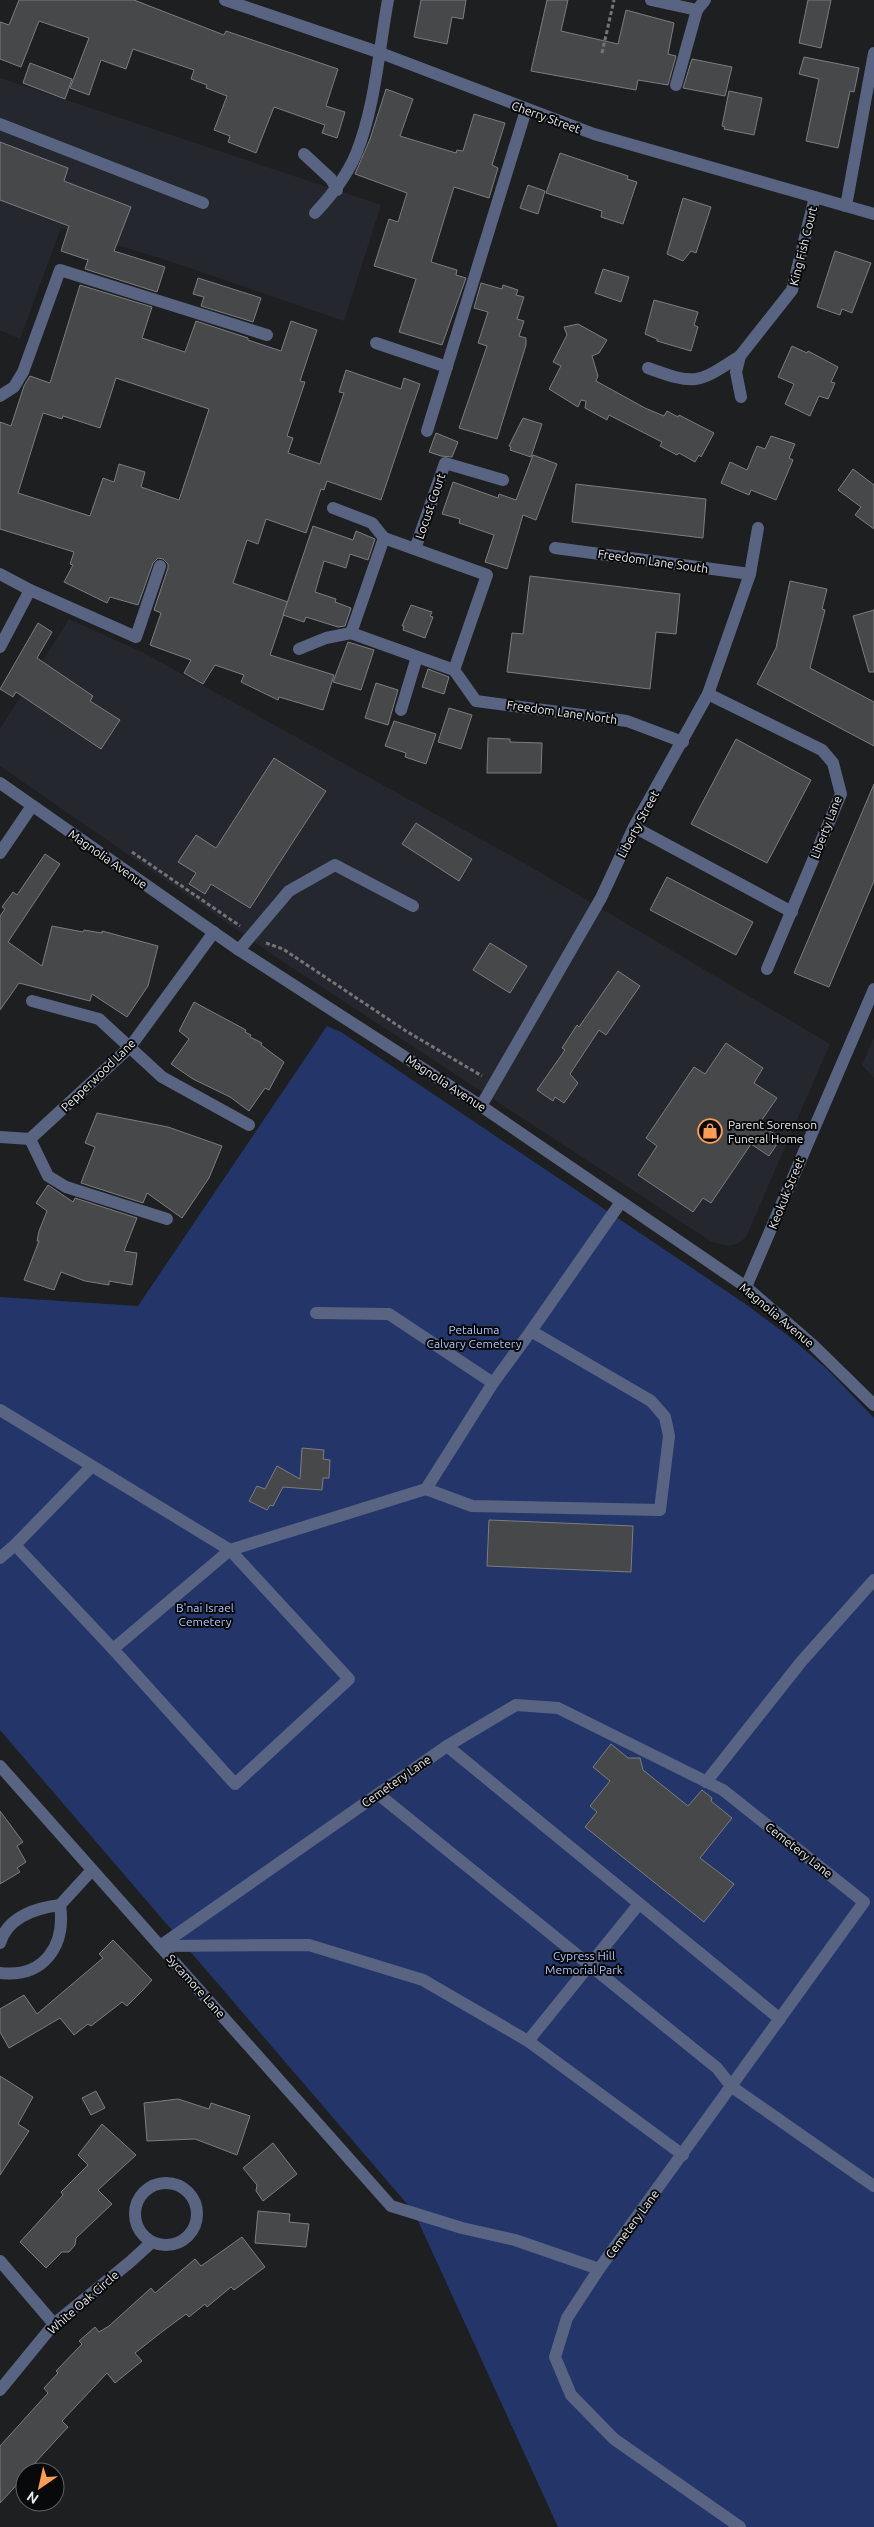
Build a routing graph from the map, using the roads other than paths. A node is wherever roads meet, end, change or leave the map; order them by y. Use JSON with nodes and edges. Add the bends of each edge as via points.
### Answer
{"nodes":[{"id":1,"x":224,"y":0,"type":"edge"},
{"id":2,"x":388,"y":0,"type":"edge"},
{"id":3,"x":651,"y":0,"type":"edge"},
{"id":4,"x":701,"y":5,"type":"edge"},
{"id":5,"x":378,"y":52,"type":"junction"},
{"id":6,"x":874,"y":53,"type":"edge"},
{"id":7,"x":676,"y":85,"type":"dead end"},
{"id":8,"x":526,"y":110,"type":"junction"},
{"id":9,"x":0,"y":124,"type":"edge"},
{"id":10,"x":304,"y":154,"type":"dead end"},
{"id":11,"x":336,"y":190,"type":"junction"},
{"id":12,"x":815,"y":197,"type":"junction"},
{"id":13,"x":203,"y":202,"type":"dead end"},
{"id":14,"x":846,"y":206,"type":"junction"},
{"id":15,"x":315,"y":213,"type":"dead end"},
{"id":16,"x":874,"y":214,"type":"edge"},
{"id":17,"x":268,"y":335,"type":"dead end"},
{"id":18,"x":376,"y":342,"type":"dead end"},
{"id":19,"x":740,"y":356,"type":"junction"},
{"id":20,"x":447,"y":366,"type":"junction"},
{"id":21,"x":648,"y":368,"type":"dead end"},
{"id":22,"x":0,"y":396,"type":"edge"},
{"id":23,"x":741,"y":397,"type":"dead end"},
{"id":24,"x":427,"y":431,"type":"dead end"},
{"id":25,"x":503,"y":480,"type":"dead end"},
{"id":26,"x":333,"y":508,"type":"dead end"},
{"id":27,"x":758,"y":528,"type":"dead end"},
{"id":28,"x":384,"y":538,"type":"junction"},
{"id":29,"x":556,"y":548,"type":"dead end"},
{"id":30,"x":414,"y":549,"type":"junction"},
{"id":31,"x":160,"y":566,"type":"dead end"},
{"id":32,"x":0,"y":574,"type":"edge"},
{"id":33,"x":750,"y":574,"type":"junction"},
{"id":34,"x":30,"y":590,"type":"junction"},
{"id":35,"x":351,"y":633,"type":"junction"},
{"id":36,"x":0,"y":648,"type":"edge"},
{"id":37,"x":299,"y":649,"type":"dead end"},
{"id":38,"x":417,"y":657,"type":"junction"},
{"id":39,"x":454,"y":670,"type":"junction"},
{"id":40,"x":708,"y":694,"type":"junction"},
{"id":41,"x":401,"y":710,"type":"dead end"},
{"id":42,"x":683,"y":742,"type":"junction"},
{"id":43,"x":0,"y":784,"type":"edge"},
{"id":44,"x":32,"y":806,"type":"junction"},
{"id":45,"x":634,"y":827,"type":"junction"},
{"id":46,"x":0,"y":853,"type":"edge"},
{"id":47,"x":413,"y":906,"type":"dead end"},
{"id":48,"x":792,"y":912,"type":"junction"},
{"id":49,"x":214,"y":932,"type":"junction"},
{"id":50,"x":239,"y":950,"type":"junction"},
{"id":51,"x":767,"y":969,"type":"dead end"},
{"id":52,"x":874,"y":989,"type":"edge"},
{"id":53,"x":32,"y":1001,"type":"dead end"},
{"id":54,"x":130,"y":1047,"type":"junction"},
{"id":55,"x":481,"y":1106,"type":"junction"},
{"id":56,"x":249,"y":1125,"type":"dead end"},
{"id":57,"x":0,"y":1137,"type":"edge"},
{"id":58,"x":30,"y":1139,"type":"junction"},
{"id":59,"x":621,"y":1202,"type":"junction"},
{"id":60,"x":167,"y":1219,"type":"dead end"},
{"id":61,"x":746,"y":1288,"type":"junction"},
{"id":62,"x":316,"y":1313,"type":"dead end"},
{"id":63,"x":531,"y":1331,"type":"junction"},
{"id":64,"x":493,"y":1383,"type":"junction"},
{"id":65,"x":874,"y":1405,"type":"edge"},
{"id":66,"x":0,"y":1410,"type":"edge"},
{"id":67,"x":92,"y":1466,"type":"junction"},
{"id":68,"x":426,"y":1489,"type":"junction"},
{"id":69,"x":15,"y":1545,"type":"junction"},
{"id":70,"x":230,"y":1550,"type":"junction"},
{"id":71,"x":0,"y":1558,"type":"edge"},
{"id":72,"x":874,"y":1580,"type":"edge"},
{"id":73,"x":113,"y":1649,"type":"junction"},
{"id":74,"x":447,"y":1746,"type":"junction"},
{"id":75,"x":0,"y":1766,"type":"edge"},
{"id":76,"x":706,"y":1782,"type":"junction"},
{"id":77,"x":378,"y":1794,"type":"junction"},
{"id":78,"x":92,"y":1870,"type":"junction"},
{"id":79,"x":639,"y":1904,"type":"junction"},
{"id":80,"x":60,"y":1905,"type":"junction"},
{"id":81,"x":869,"y":1905,"type":"edge"},
{"id":82,"x":0,"y":1942,"type":"edge"},
{"id":83,"x":160,"y":1946,"type":"junction"},
{"id":84,"x":589,"y":1964,"type":"junction"},
{"id":85,"x":0,"y":1973,"type":"edge"},
{"id":86,"x":780,"y":2019,"type":"junction"},
{"id":87,"x":528,"y":2041,"type":"junction"},
{"id":88,"x":732,"y":2086,"type":"junction"},
{"id":89,"x":683,"y":2155,"type":"junction"},
{"id":90,"x":874,"y":2186,"type":"edge"},
{"id":91,"x":391,"y":2206,"type":"joint"},
{"id":92,"x":152,"y":2242,"type":"junction"},
{"id":93,"x":0,"y":2261,"type":"edge"},
{"id":94,"x":599,"y":2269,"type":"junction"},
{"id":95,"x":54,"y":2324,"type":"junction"},
{"id":96,"x":0,"y":2390,"type":"edge"},
{"id":97,"x":740,"y":2527,"type":"edge"}],
"edges":[{"from":1,"to":5,"type":"street","name":"Cherry Street"},
{"from":2,"to":5,"type":"street"},
{"from":3,"to":4,"type":"street"},
{"from":4,"to":7,"type":"street"},
{"from":5,"to":8,"type":"street","name":"Cherry Street"},
{"from":5,"to":11,"type":"street","via":[[368,112],[356,153]]},
{"from":6,"to":14,"type":"street"},
{"from":8,"to":12,"type":"street","name":"Cherry Street","via":[[594,134]]},
{"from":8,"to":20,"type":"street"},
{"from":9,"to":13,"type":"street"},
{"from":10,"to":11,"type":"street","via":[[331,179]]},
{"from":11,"to":15,"type":"street"},
{"from":12,"to":14,"type":"street","name":"Cherry Street"},
{"from":12,"to":19,"type":"street","name":"King Fish Court","via":[[792,290]]},
{"from":14,"to":16,"type":"street","name":"Cherry Street"},
{"from":17,"to":22,"type":"street","via":[[60,270],[23,372],[14,387]]},
{"from":18,"to":20,"type":"street"},
{"from":19,"to":21,"type":"street","via":[[704,379],[679,379]]},
{"from":19,"to":23,"type":"street","via":[[736,372]]},
{"from":20,"to":24,"type":"street"},
{"from":25,"to":30,"type":"street","name":"Locust Court","via":[[445,463]]},
{"from":26,"to":28,"type":"street","via":[[372,523]]},
{"from":27,"to":33,"type":"street","name":"Liberty Street"},
{"from":28,"to":30,"type":"street"},
{"from":28,"to":35,"type":"street"},
{"from":29,"to":33,"type":"street","name":"Freedom Lane South"},
{"from":30,"to":39,"type":"street","via":[[487,575]]},
{"from":31,"to":34,"type":"street","via":[[136,637]]},
{"from":32,"to":34,"type":"street"},
{"from":33,"to":40,"type":"street","name":"Liberty Street"},
{"from":34,"to":36,"type":"street"},
{"from":35,"to":37,"type":"street","via":[[326,638]]},
{"from":35,"to":38,"type":"street"},
{"from":38,"to":39,"type":"street"},
{"from":38,"to":41,"type":"street"},
{"from":39,"to":42,"type":"street","name":"Freedom Lane North","via":[[476,700],[628,721]]},
{"from":40,"to":42,"type":"street","name":"Liberty Street"},
{"from":40,"to":48,"type":"street","name":"Liberty Lane","via":[[822,750],[833,763],[841,794]]},
{"from":42,"to":45,"type":"street","name":"Liberty Street"},
{"from":43,"to":44,"type":"street","name":"Magnolia Avenue"},
{"from":44,"to":46,"type":"street"},
{"from":44,"to":49,"type":"street","name":"Magnolia Avenue"},
{"from":45,"to":48,"type":"street"},
{"from":45,"to":55,"type":"street","name":"Liberty Street","via":[[601,898]]},
{"from":47,"to":50,"type":"street","via":[[335,865],[288,891]]},
{"from":48,"to":51,"type":"street","name":"Liberty Lane"},
{"from":49,"to":50,"type":"street","name":"Magnolia Avenue"},
{"from":49,"to":54,"type":"street","name":"Pepperwood Lane"},
{"from":50,"to":55,"type":"street","name":"Magnolia Avenue"},
{"from":52,"to":61,"type":"street","name":"Keokuk Street"},
{"from":53,"to":54,"type":"street","via":[[99,1019]]},
{"from":54,"to":56,"type":"street","via":[[162,1077]]},
{"from":54,"to":58,"type":"street","name":"Pepperwood Lane"},
{"from":55,"to":59,"type":"street","name":"Magnolia Avenue"},
{"from":57,"to":58,"type":"street"},
{"from":58,"to":60,"type":"street","via":[[48,1176],[54,1180]]},
{"from":59,"to":61,"type":"street","name":"Magnolia Avenue"},
{"from":59,"to":63,"type":"street"},
{"from":61,"to":65,"type":"street","name":"Magnolia Avenue","via":[[814,1346]]},
{"from":62,"to":64,"type":"street","via":[[389,1314]]},
{"from":63,"to":64,"type":"street"},
{"from":63,"to":68,"type":"street","via":[[651,1401],[665,1417],[669,1436],[660,1510],[472,1506]]},
{"from":64,"to":68,"type":"street"},
{"from":66,"to":67,"type":"street"},
{"from":67,"to":69,"type":"street"},
{"from":67,"to":70,"type":"street"},
{"from":68,"to":70,"type":"street"},
{"from":69,"to":71,"type":"street"},
{"from":69,"to":73,"type":"street"},
{"from":70,"to":73,"type":"street"},
{"from":70,"to":73,"type":"street","via":[[349,1679],[235,1784]]},
{"from":72,"to":76,"type":"street","via":[[788,1678]]},
{"from":74,"to":76,"type":"street","name":"Cemetery Lane","via":[[516,1706],[558,1708]]},
{"from":74,"to":77,"type":"street","name":"Cemetery Lane"},
{"from":74,"to":79,"type":"street"},
{"from":75,"to":78,"type":"street","name":"Sycamore Lane"},
{"from":76,"to":81,"type":"street","name":"Cemetery Lane","via":[[723,1790]]},
{"from":77,"to":83,"type":"street","name":"Cemetery Lane"},
{"from":77,"to":84,"type":"street"},
{"from":78,"to":80,"type":"street"},
{"from":78,"to":83,"type":"street","name":"Sycamore Lane"},
{"from":79,"to":84,"type":"street"},
{"from":79,"to":86,"type":"street"},
{"from":80,"to":82,"type":"street","via":[[22,1914],[2,1935]]},
{"from":80,"to":85,"type":"street","via":[[59,1940],[49,1956],[37,1967],[13,1975]]},
{"from":81,"to":86,"type":"street","name":"Cemetery Lane"},
{"from":83,"to":87,"type":"street","via":[[309,1945],[422,1980]]},
{"from":83,"to":91,"type":"street","name":"Sycamore Lane"},
{"from":84,"to":87,"type":"street"},
{"from":84,"to":88,"type":"street","via":[[716,2068]]},
{"from":86,"to":88,"type":"street","name":"Cemetery Lane"},
{"from":87,"to":89,"type":"street"},
{"from":88,"to":89,"type":"street","name":"Cemetery Lane"},
{"from":88,"to":90,"type":"street"},
{"from":89,"to":94,"type":"street","name":"Cemetery Lane"},
{"from":91,"to":94,"type":"street","name":"Cemetery Lane","via":[[515,2240]]},
{"from":92,"to":92,"type":"street","via":[[171,2245],[188,2236],[194,2228],[197,2218],[193,2199],[178,2185],[152,2186],[140,2196],[135,2206],[137,2227]]},
{"from":92,"to":95,"type":"street","name":"White Oak Circle"},
{"from":93,"to":95,"type":"street"},
{"from":94,"to":97,"type":"street","via":[[567,2318],[555,2357],[571,2395],[614,2439]]},
{"from":95,"to":96,"type":"street","name":"White Oak Circle"}]}
